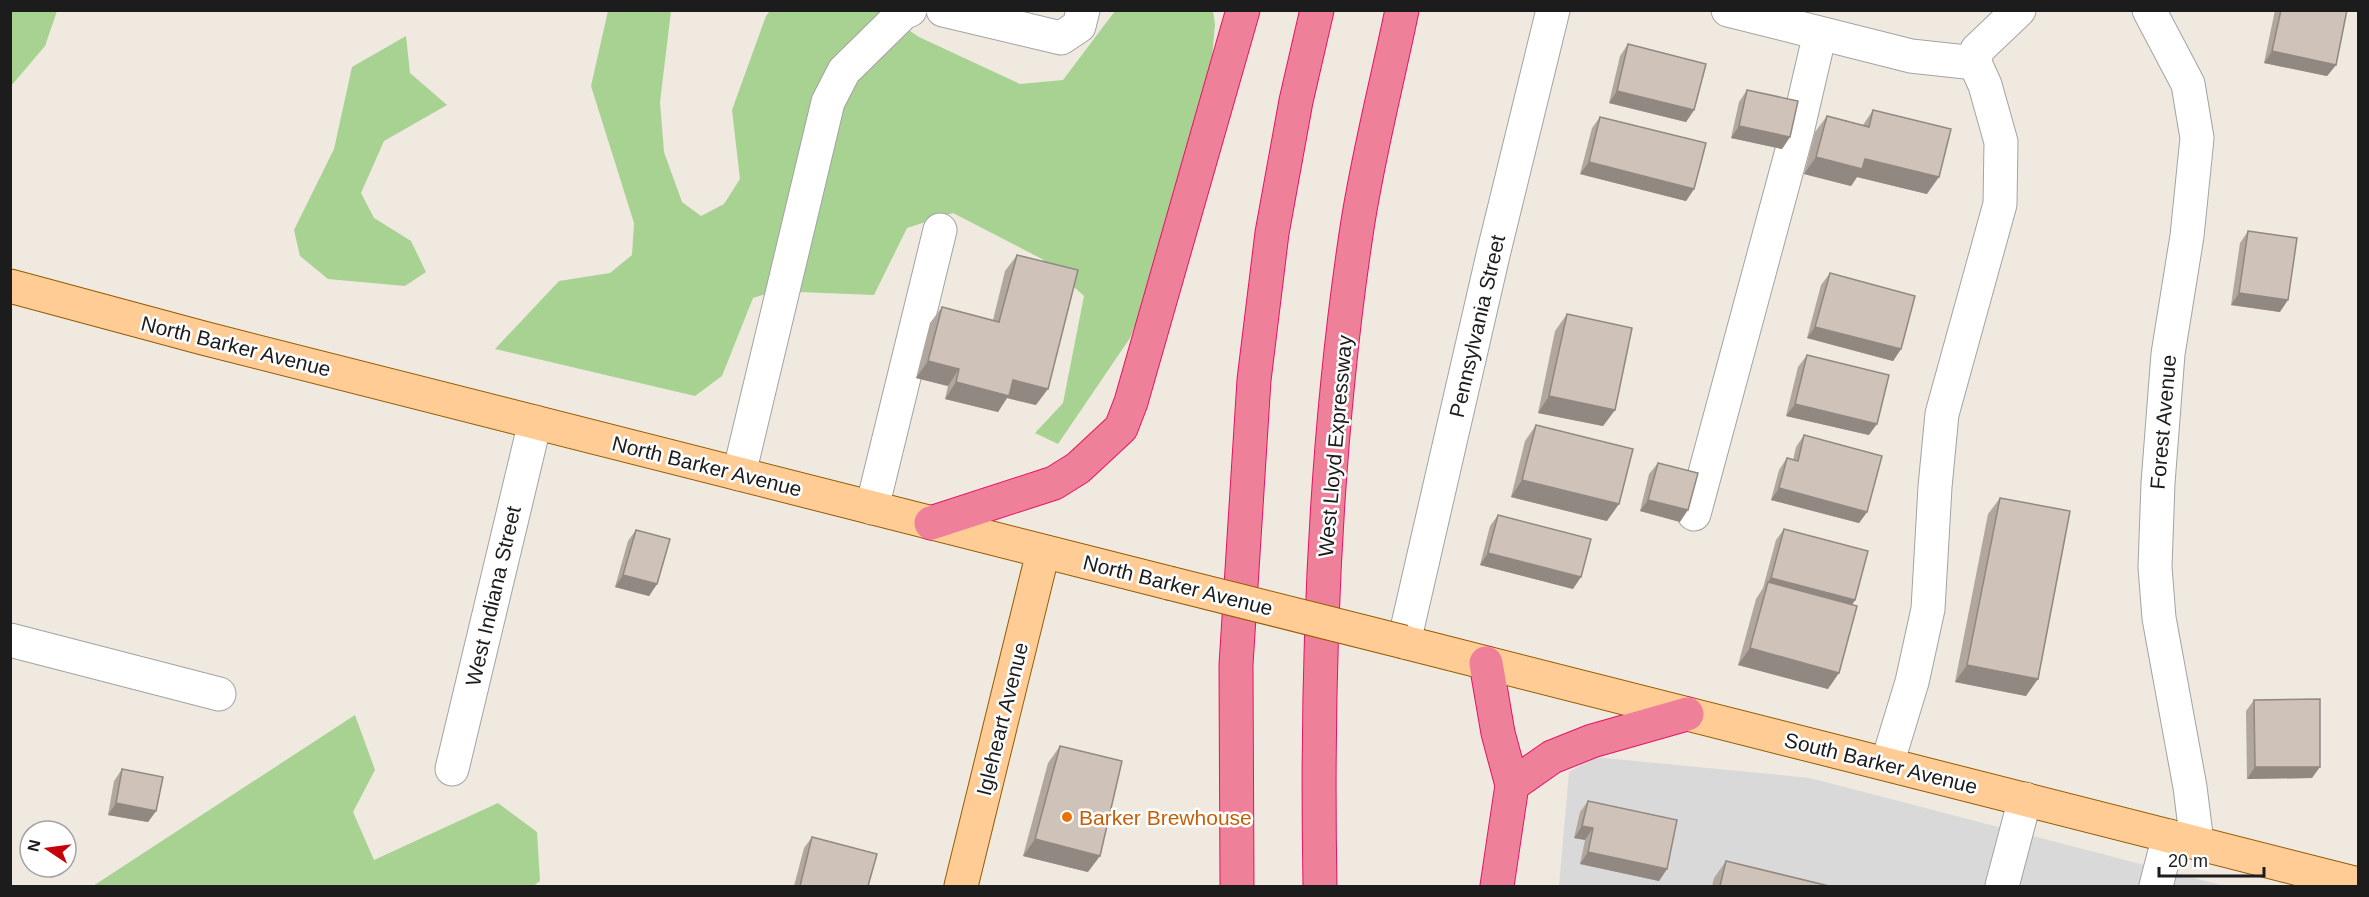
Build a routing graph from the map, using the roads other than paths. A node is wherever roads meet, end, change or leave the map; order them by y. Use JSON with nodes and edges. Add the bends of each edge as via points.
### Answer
{"nodes":[{"id":1,"x":910,"y":10,"type":"edge"},
{"id":2,"x":943,"y":10,"type":"edge"},
{"id":3,"x":1083,"y":10,"type":"edge"},
{"id":4,"x":1243,"y":10,"type":"edge"},
{"id":5,"x":1317,"y":10,"type":"edge"},
{"id":6,"x":1402,"y":10,"type":"edge"},
{"id":7,"x":1553,"y":10,"type":"edge"},
{"id":8,"x":1728,"y":10,"type":"edge"},
{"id":9,"x":2019,"y":10,"type":"edge"},
{"id":10,"x":2149,"y":10,"type":"edge"},
{"id":11,"x":1820,"y":33,"type":"junction"},
{"id":12,"x":1976,"y":63,"type":"junction"},
{"id":13,"x":940,"y":230,"type":"dead end"},
{"id":14,"x":12,"y":292,"type":"edge"},
{"id":15,"x":535,"y":422,"type":"junction"},
{"id":16,"x":739,"y":474,"type":"junction"},
{"id":17,"x":872,"y":508,"type":"junction"},
{"id":18,"x":1694,"y":514,"type":"edge"},
{"id":19,"x":931,"y":523,"type":"junction"},
{"id":20,"x":1043,"y":552,"type":"junction"},
{"id":21,"x":10,"y":640,"type":"edge"},
{"id":22,"x":1404,"y":642,"type":"junction"},
{"id":23,"x":1486,"y":663,"type":"junction"},
{"id":24,"x":219,"y":694,"type":"dead end"},
{"id":25,"x":1687,"y":714,"type":"junction"},
{"id":26,"x":1887,"y":764,"type":"junction"},
{"id":27,"x":452,"y":770,"type":"dead end"},
{"id":28,"x":1512,"y":785,"type":"junction"},
{"id":29,"x":2025,"y":799,"type":"junction"},
{"id":30,"x":2183,"y":840,"type":"junction"},
{"id":31,"x":2358,"y":884,"type":"edge"},
{"id":32,"x":961,"y":886,"type":"edge"},
{"id":33,"x":1237,"y":886,"type":"edge"},
{"id":34,"x":1320,"y":886,"type":"edge"},
{"id":35,"x":1497,"y":886,"type":"edge"},
{"id":36,"x":2002,"y":886,"type":"edge"},
{"id":37,"x":2156,"y":886,"type":"edge"}],
"edges":[{"from":1,"to":16,"type":"street","via":[[844,71],[828,102]]},
{"from":2,"to":3,"type":"street","via":[[1061,38],[1079,26]]},
{"from":4,"to":19,"type":"highway","via":[[1121,428],[1078,468],[1054,483]]},
{"from":5,"to":33,"type":"highway","via":[[1272,232],[1254,380],[1236,665]]},
{"from":6,"to":34,"type":"highway","name":"West Lloyd Expressway","via":[[1358,226],[1332,435],[1323,590]]},
{"from":7,"to":22,"type":"street","name":"Pennsylvania Street"},
{"from":8,"to":11,"type":"street"},
{"from":9,"to":12,"type":"street","via":[[1977,50]]},
{"from":10,"to":30,"type":"street","name":"Forest Avenue","via":[[2188,84],[2197,138],[2187,236],[2168,354],[2157,483],[2155,567],[2159,618],[2190,787]]},
{"from":11,"to":12,"type":"street","via":[[1911,56]]},
{"from":11,"to":18,"type":"street"},
{"from":12,"to":26,"type":"street","via":[[2001,142],[2000,204],[1942,414],[1928,609],[1912,682]]},
{"from":13,"to":17,"type":"street"},
{"from":14,"to":15,"type":"main road","name":"North Barker Avenue"},
{"from":15,"to":16,"type":"main road","name":"North Barker Avenue"},
{"from":15,"to":27,"type":"street","name":"West Indiana Street"},
{"from":16,"to":17,"type":"main road","name":"North Barker Avenue"},
{"from":17,"to":19,"type":"main road","name":"North Barker Avenue"},
{"from":19,"to":20,"type":"main road","name":"North Barker Avenue"},
{"from":20,"to":22,"type":"main road","name":"North Barker Avenue","bridge":true},
{"from":20,"to":32,"type":"main road","name":"Igleheart Avenue"},
{"from":21,"to":24,"type":"street"},
{"from":22,"to":23,"type":"main road","name":"South Barker Avenue"},
{"from":23,"to":25,"type":"main road","name":"South Barker Avenue"},
{"from":23,"to":28,"type":"highway"},
{"from":25,"to":26,"type":"main road","name":"South Barker Avenue"},
{"from":25,"to":28,"type":"highway","via":[[1552,756]]},
{"from":26,"to":29,"type":"main road","name":"South Barker Avenue"},
{"from":28,"to":35,"type":"highway"},
{"from":29,"to":30,"type":"main road","name":"South Barker Avenue"},
{"from":29,"to":36,"type":"street"},
{"from":30,"to":31,"type":"main road","name":"South Barker Avenue"},
{"from":30,"to":37,"type":"street"}]}
